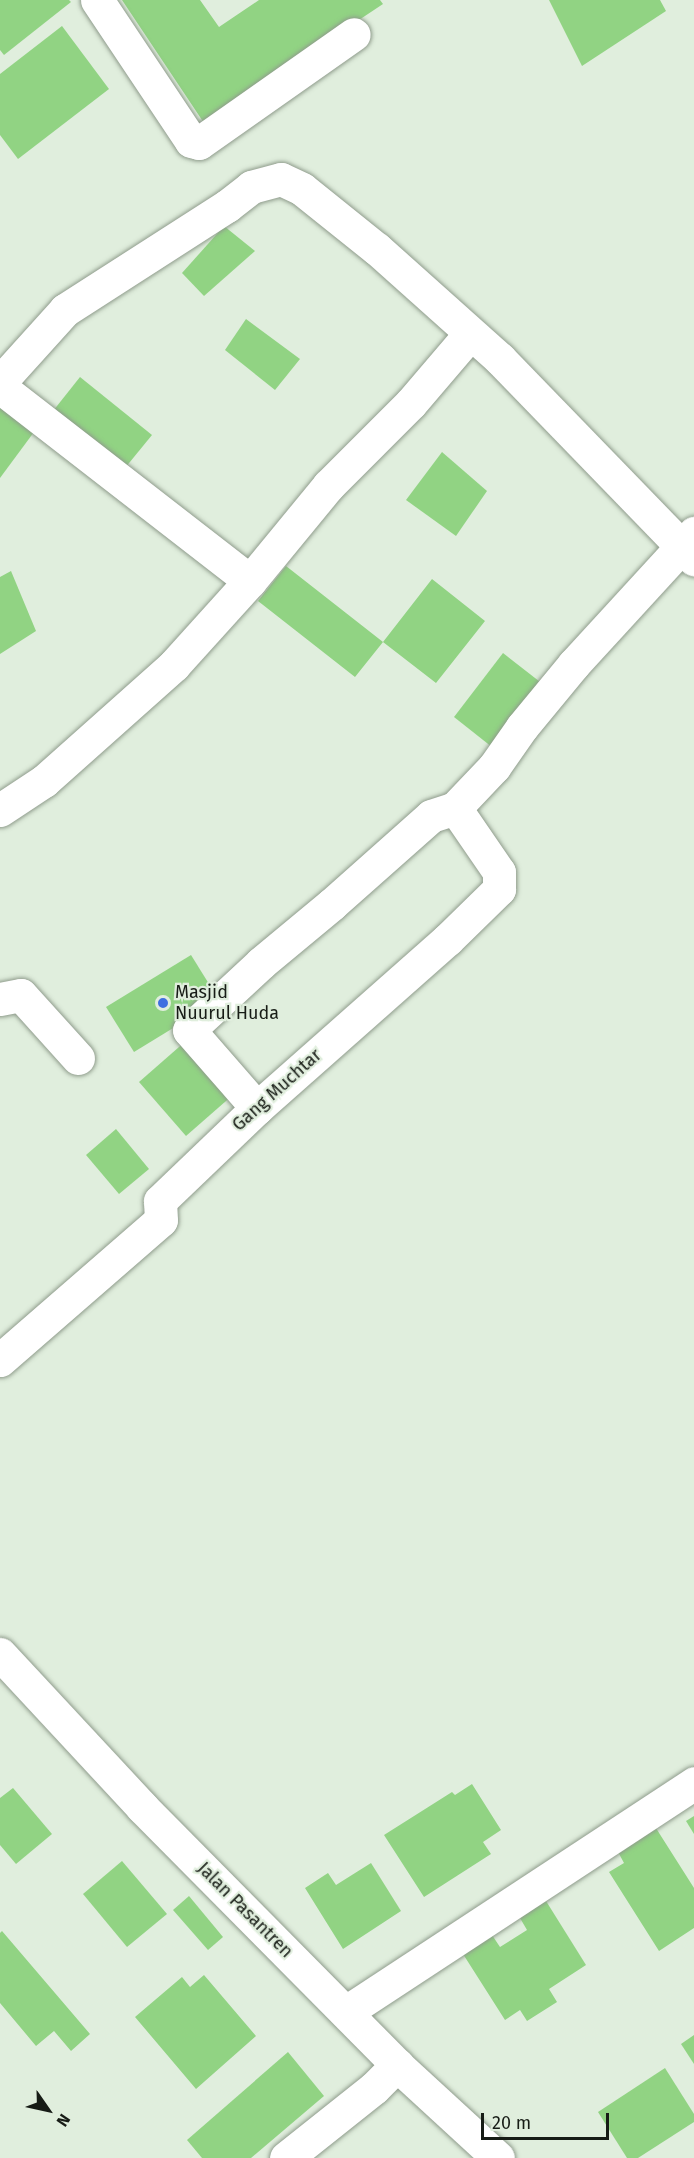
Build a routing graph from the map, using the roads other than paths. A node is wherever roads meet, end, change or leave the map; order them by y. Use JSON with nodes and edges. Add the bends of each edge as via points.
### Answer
{"nodes":[{"id":1,"x":98,"y":0,"type":"edge"},
{"id":2,"x":354,"y":34,"type":"dead end"},
{"id":3,"x":470,"y":334,"type":"junction"},
{"id":4,"x":0,"y":382,"type":"edge"},
{"id":5,"x":0,"y":387,"type":"edge"},
{"id":6,"x":690,"y":545,"type":"edge"},
{"id":7,"x":250,"y":581,"type":"junction"},
{"id":8,"x":455,"y":808,"type":"junction"},
{"id":9,"x":0,"y":810,"type":"edge"},
{"id":10,"x":0,"y":999,"type":"edge"},
{"id":11,"x":78,"y":1058,"type":"dead end"},
{"id":12,"x":257,"y":1108,"type":"junction"},
{"id":13,"x":0,"y":1360,"type":"edge"},
{"id":14,"x":0,"y":1654,"type":"edge"},
{"id":15,"x":694,"y":1783,"type":"edge"},
{"id":16,"x":346,"y":2012,"type":"junction"},
{"id":17,"x":397,"y":2065,"type":"junction"},
{"id":18,"x":286,"y":2158,"type":"edge"},
{"id":19,"x":498,"y":2158,"type":"edge"}],
"edges":[{"from":1,"to":2,"type":"street","via":[[191,141],[199,143]]},
{"from":3,"to":4,"type":"street","via":[[377,249],[302,189],[281,179],[251,187],[65,310]]},
{"from":3,"to":6,"type":"street"},
{"from":3,"to":7,"type":"street","via":[[411,403],[328,486]]},
{"from":5,"to":7,"type":"street"},
{"from":6,"to":8,"type":"street","via":[[574,664],[494,767]]},
{"from":7,"to":9,"type":"street","via":[[174,665],[44,781]]},
{"from":8,"to":12,"type":"street","name":"Gang Muchtar","via":[[499,873],[499,889]]},
{"from":8,"to":12,"type":"street","via":[[431,816],[189,1030]]},
{"from":10,"to":11,"type":"street","via":[[21,995]]},
{"from":12,"to":13,"type":"street","name":"Gang Muchtar","via":[[160,1201],[160,1220]]},
{"from":14,"to":16,"type":"street","name":"Jalan Pasantren","via":[[142,1807]]},
{"from":15,"to":16,"type":"street"},
{"from":16,"to":17,"type":"street","name":"Jalan Pasantren"},
{"from":17,"to":18,"type":"street"},
{"from":17,"to":19,"type":"street","name":"Jalan Pasantren"}]}
